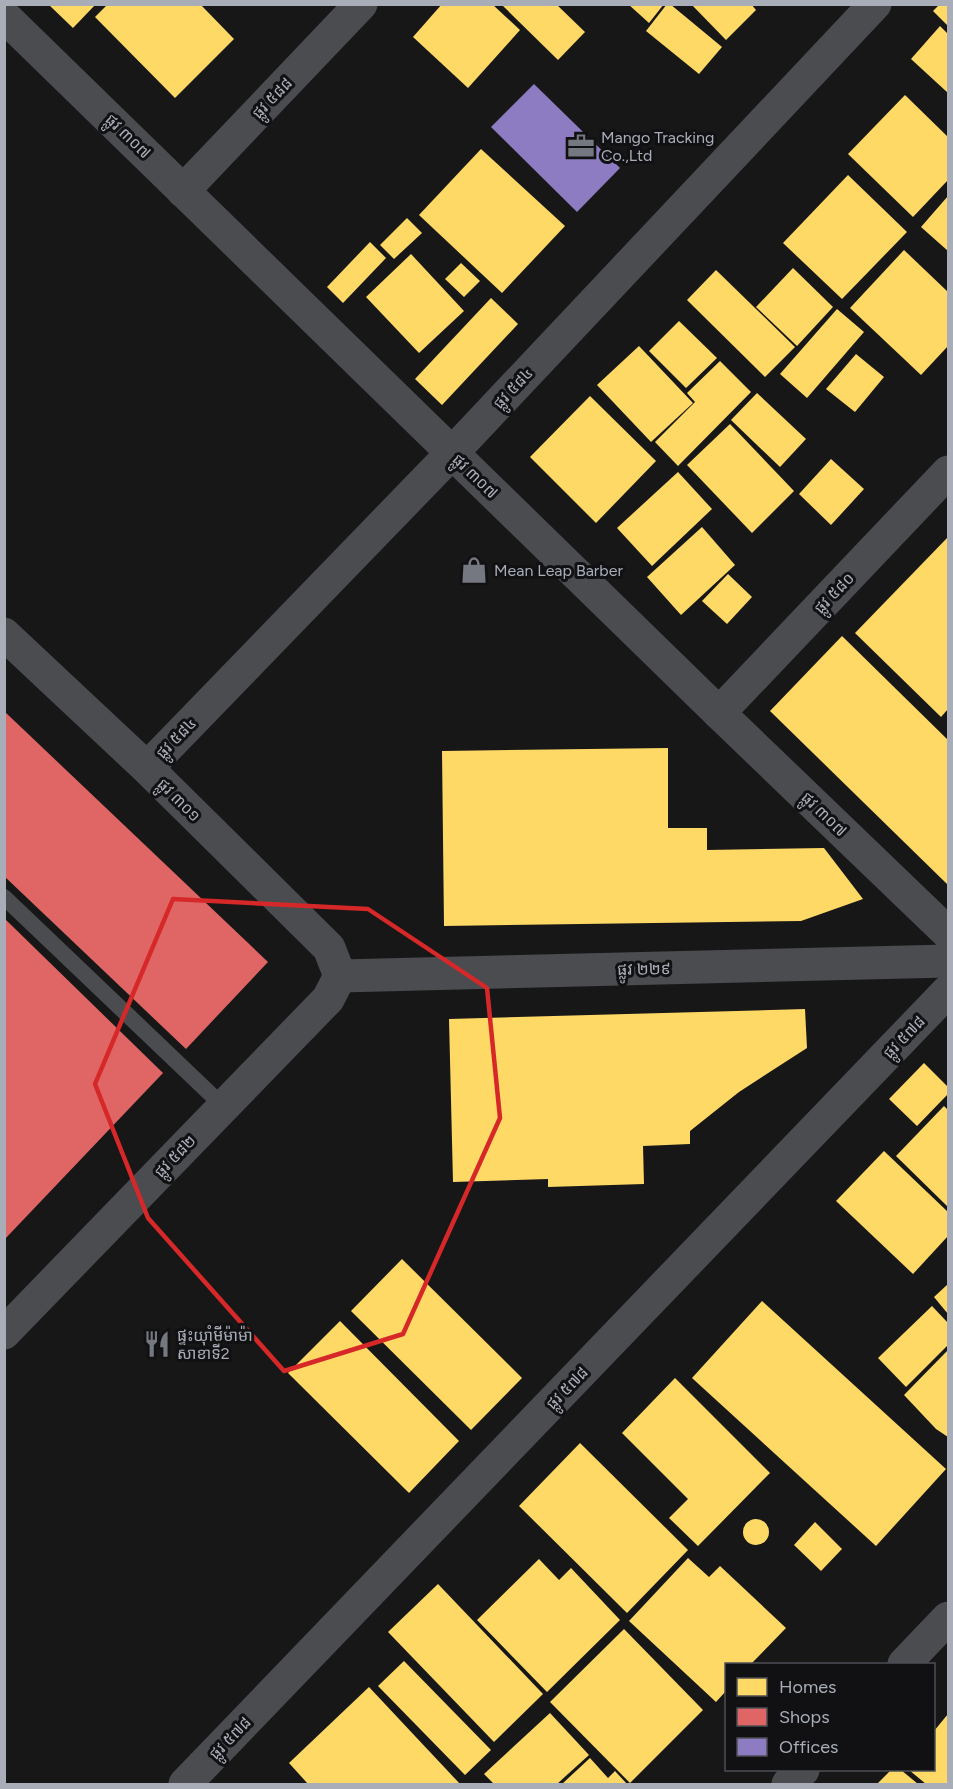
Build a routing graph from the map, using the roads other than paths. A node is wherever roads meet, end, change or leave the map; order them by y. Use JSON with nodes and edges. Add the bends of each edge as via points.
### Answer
{"nodes":[{"id":1,"x":361,"y":4,"type":"edge"},
{"id":2,"x":875,"y":4,"type":"edge"},
{"id":3,"x":4,"y":16,"type":"edge"},
{"id":4,"x":183,"y":191,"type":"junction"},
{"id":5,"x":452,"y":453,"type":"junction"},
{"id":6,"x":948,"y":472,"type":"edge"},
{"id":7,"x":4,"y":634,"type":"edge"},
{"id":8,"x":719,"y":713,"type":"junction"},
{"id":9,"x":147,"y":768,"type":"junction"},
{"id":10,"x":4,"y":897,"type":"edge"},
{"id":11,"x":948,"y":933,"type":"edge"},
{"id":12,"x":948,"y":961,"type":"edge"},
{"id":13,"x":340,"y":976,"type":"junction"},
{"id":14,"x":948,"y":990,"type":"edge"},
{"id":15,"x":223,"y":1106,"type":"junction"},
{"id":16,"x":4,"y":1333,"type":"edge"},
{"id":17,"x":948,"y":1618,"type":"edge"},
{"id":18,"x":906,"y":1663,"type":"edge"},
{"id":19,"x":802,"y":1771,"type":"edge"},
{"id":20,"x":185,"y":1785,"type":"edge"},
{"id":21,"x":788,"y":1785,"type":"edge"}],
"edges":[{"from":1,"to":4,"type":"street","name":"ផ្លូវ ៥៨៨"},
{"from":2,"to":5,"type":"street","name":"ផ្លូវ ៥៨៤"},
{"from":3,"to":4,"type":"street","name":"ផ្លូវ ៣០៧"},
{"from":4,"to":5,"type":"street","name":"ផ្លូវ ៣០៧"},
{"from":5,"to":8,"type":"street","name":"ផ្លូវ ៣០៧"},
{"from":5,"to":9,"type":"street","name":"ផ្លូវ ៥៨៤"},
{"from":6,"to":8,"type":"street","name":"ផ្លូវ ៥៨០"},
{"from":7,"to":9,"type":"street","name":"ផ្លូវ ៣០១"},
{"from":8,"to":11,"type":"street","name":"ផ្លូវ ៣០៧"},
{"from":9,"to":13,"type":"street","name":"ផ្លូវ ៣០១","via":[[329,948]]},
{"from":10,"to":15,"type":"lane"},
{"from":12,"to":13,"type":"street","name":"ផ្លូវ ២២៩"},
{"from":13,"to":15,"type":"street","name":"ផ្លូវ ៥៨២","via":[[328,999]]},
{"from":14,"to":20,"type":"street","name":"ផ្លូវ ៥៧៨"},
{"from":15,"to":16,"type":"street","name":"ផ្លូវ ៥៨២"},
{"from":17,"to":18,"type":"street"},
{"from":19,"to":21,"type":"street"}]}
